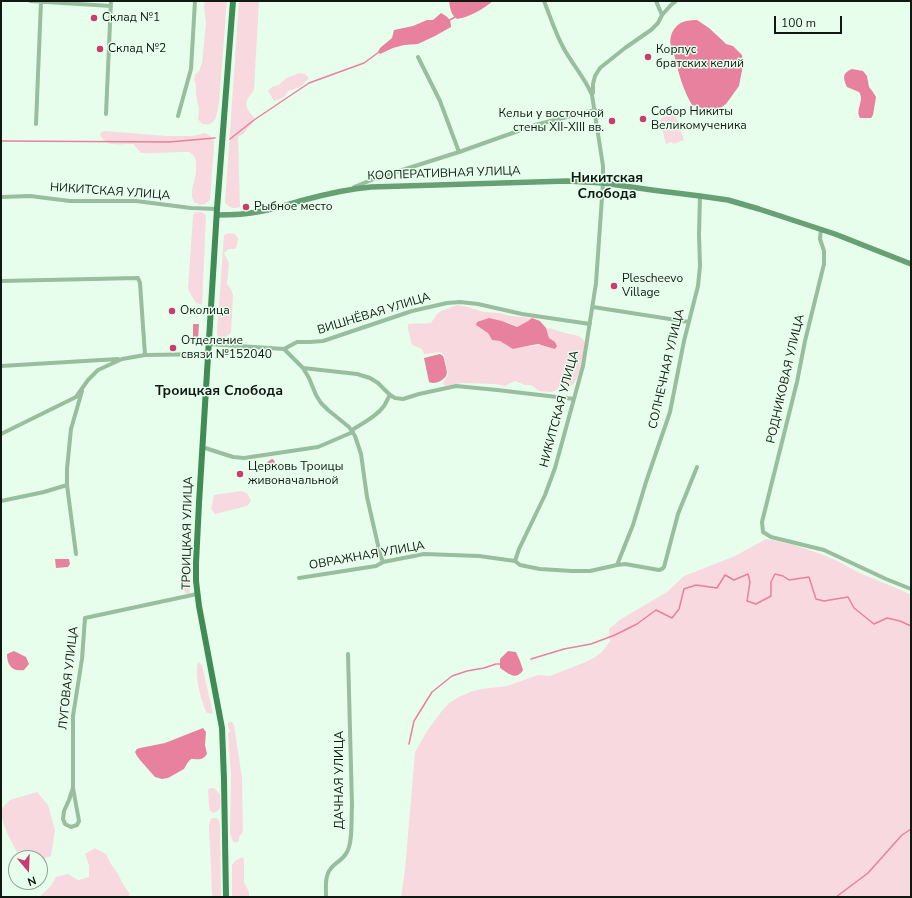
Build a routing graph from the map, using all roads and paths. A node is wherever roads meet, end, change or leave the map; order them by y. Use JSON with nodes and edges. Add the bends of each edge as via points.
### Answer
{"nodes":[{"id":1,"x":30,"y":1,"type":"edge"},
{"id":2,"x":41,"y":1,"type":"edge"},
{"id":3,"x":195,"y":1,"type":"edge"},
{"id":4,"x":233,"y":1,"type":"edge"},
{"id":5,"x":544,"y":1,"type":"edge"},
{"id":6,"x":656,"y":1,"type":"edge"},
{"id":7,"x":676,"y":1,"type":"edge"},
{"id":8,"x":111,"y":4,"type":"edge"},
{"id":9,"x":662,"y":15,"type":"junction"},
{"id":10,"x":418,"y":57,"type":"dead end"},
{"id":11,"x":592,"y":95,"type":"junction"},
{"id":12,"x":595,"y":110,"type":"junction"},
{"id":13,"x":106,"y":114,"type":"dead end"},
{"id":14,"x":178,"y":116,"type":"dead end"},
{"id":15,"x":36,"y":124,"type":"dead end"},
{"id":16,"x":459,"y":152,"type":"junction"},
{"id":17,"x":603,"y":183,"type":"junction"},
{"id":18,"x":351,"y":188,"type":"junction"},
{"id":19,"x":700,"y":196,"type":"junction"},
{"id":20,"x":1,"y":198,"type":"edge"},
{"id":21,"x":217,"y":212,"type":"junction"},
{"id":22,"x":821,"y":230,"type":"junction"},
{"id":23,"x":911,"y":264,"type":"edge"},
{"id":24,"x":1,"y":281,"type":"edge"},
{"id":25,"x":593,"y":307,"type":"junction"},
{"id":26,"x":689,"y":322,"type":"junction"},
{"id":27,"x":590,"y":324,"type":"junction"},
{"id":28,"x":209,"y":344,"type":"junction"},
{"id":29,"x":284,"y":349,"type":"junction"},
{"id":30,"x":209,"y":354,"type":"junction"},
{"id":31,"x":145,"y":355,"type":"junction"},
{"id":32,"x":122,"y":359,"type":"junction"},
{"id":33,"x":1,"y":366,"type":"edge"},
{"id":34,"x":303,"y":368,"type":"junction"},
{"id":35,"x":83,"y":387,"type":"junction"},
{"id":36,"x":390,"y":395,"type":"junction"},
{"id":37,"x":574,"y":399,"type":"junction"},
{"id":38,"x":352,"y":431,"type":"junction"},
{"id":39,"x":1,"y":434,"type":"edge"},
{"id":40,"x":202,"y":448,"type":"junction"},
{"id":41,"x":697,"y":467,"type":"dead end"},
{"id":42,"x":67,"y":485,"type":"junction"},
{"id":43,"x":1,"y":501,"type":"edge"},
{"id":44,"x":76,"y":554,"type":"dead end"},
{"id":45,"x":515,"y":561,"type":"junction"},
{"id":46,"x":383,"y":562,"type":"junction"},
{"id":47,"x":617,"y":565,"type":"junction"},
{"id":48,"x":299,"y":578,"type":"dead end"},
{"id":49,"x":911,"y":589,"type":"edge"},
{"id":50,"x":198,"y":594,"type":"junction"},
{"id":51,"x":348,"y":654,"type":"dead end"},
{"id":52,"x":73,"y":788,"type":"junction"},
{"id":53,"x":226,"y":897,"type":"edge"},
{"id":54,"x":326,"y":897,"type":"edge"}],
"edges":[{"from":1,"to":2,"type":"street"},
{"from":2,"to":8,"type":"street"},
{"from":2,"to":15,"type":"street"},
{"from":3,"to":14,"type":"street","via":[[191,69]]},
{"from":4,"to":21,"type":"main road","name":"ТРОИЦКАЯ УЛИЦА"},
{"from":5,"to":11,"type":"street","via":[[564,48]]},
{"from":6,"to":9,"type":"street"},
{"from":7,"to":9,"type":"street"},
{"from":8,"to":13,"type":"street"},
{"from":9,"to":11,"type":"street","via":[[651,30],[600,68],[595,76]]},
{"from":10,"to":16,"type":"street","via":[[440,101]]},
{"from":11,"to":12,"type":"street","name":"НИКИТСКАЯ УЛИЦА"},
{"from":12,"to":16,"type":"street","via":[[535,125]]},
{"from":12,"to":17,"type":"street","name":"НИКИТСКАЯ УЛИЦА"},
{"from":16,"to":18,"type":"street"},
{"from":17,"to":18,"type":"street","name":"КООПЕРАТИВНАЯ УЛИЦА","via":[[567,181]]},
{"from":17,"to":19,"type":"street","name":"КООПЕРАТИВНАЯ УЛИЦА"},
{"from":17,"to":25,"type":"street","name":"НИКИТСКАЯ УЛИЦА"},
{"from":18,"to":21,"type":"street","name":"КООПЕРАТИВНАЯ УЛИЦА","via":[[256,212],[238,215]]},
{"from":19,"to":22,"type":"street","name":"КООПЕРАТИВНАЯ УЛИЦА","via":[[737,202]]},
{"from":19,"to":26,"type":"street","name":"СОЛНЕЧНАЯ УЛИЦА","via":[[700,266]]},
{"from":20,"to":21,"type":"street","name":"НИКИТСКАЯ УЛИЦА","via":[[30,196],[70,201],[136,201]]},
{"from":21,"to":28,"type":"main road","name":"ТРОИЦКАЯ УЛИЦА"},
{"from":22,"to":23,"type":"street","name":"КООПЕРАТИВНАЯ УЛИЦА"},
{"from":22,"to":49,"type":"street","name":"РОДНИКОВАЯ УЛИЦА","via":[[824,264],[762,522],[763,532],[770,538],[824,550]]},
{"from":24,"to":31,"type":"street","via":[[138,278]]},
{"from":25,"to":26,"type":"street"},
{"from":25,"to":27,"type":"street","name":"НИКИТСКАЯ УЛИЦА"},
{"from":26,"to":47,"type":"street","name":"СОЛНЕЧНАЯ УЛИЦА","via":[[670,412]]},
{"from":27,"to":29,"type":"street","name":"ВИШНЁВАЯ УЛИЦА","via":[[460,302],[412,311],[323,341],[298,342]]},
{"from":27,"to":37,"type":"street","name":"НИКИТСКАЯ УЛИЦА"},
{"from":28,"to":29,"type":"street"},
{"from":28,"to":30,"type":"main road","name":"ТРОИЦКАЯ УЛИЦА"},
{"from":29,"to":34,"type":"street"},
{"from":30,"to":31,"type":"street"},
{"from":30,"to":40,"type":"main road","name":"ТРОИЦКАЯ УЛИЦА"},
{"from":31,"to":32,"type":"street"},
{"from":32,"to":33,"type":"street"},
{"from":32,"to":35,"type":"street","via":[[98,370]]},
{"from":34,"to":36,"type":"street","via":[[337,371],[370,378]]},
{"from":34,"to":38,"type":"street","via":[[321,403]]},
{"from":35,"to":39,"type":"street","via":[[76,397]]},
{"from":35,"to":42,"type":"street","via":[[71,429]]},
{"from":36,"to":37,"type":"street","via":[[403,399],[456,386]]},
{"from":36,"to":38,"type":"street","via":[[378,413]]},
{"from":37,"to":45,"type":"street","name":"НИКИТСКАЯ УЛИЦА","via":[[555,468]]},
{"from":38,"to":40,"type":"street","via":[[318,447],[244,458]]},
{"from":38,"to":46,"type":"street","via":[[361,454],[367,497]]},
{"from":40,"to":50,"type":"main road","name":"ТРОИЦКАЯ УЛИЦА","via":[[196,555]]},
{"from":41,"to":47,"type":"street","name":"ОВРАЖНАЯ УЛИЦА","via":[[678,514],[664,567],[658,570]]},
{"from":42,"to":43,"type":"street"},
{"from":42,"to":44,"type":"street"},
{"from":45,"to":46,"type":"street","name":"ОВРАЖНАЯ УЛИЦА","via":[[479,556],[424,554]]},
{"from":45,"to":47,"type":"street","name":"ОВРАЖНАЯ УЛИЦА","via":[[520,565],[540,569],[572,571],[590,571]]},
{"from":46,"to":48,"type":"street","name":"ОВРАЖНАЯ УЛИЦА","via":[[376,566]]},
{"from":50,"to":52,"type":"street","name":"ЛУГОВАЯ УЛИЦА","via":[[85,618],[82,659],[73,716]]},
{"from":50,"to":53,"type":"main road","name":"ТРОИЦКАЯ УЛИЦА","via":[[222,728]]},
{"from":51,"to":54,"type":"street","name":"ДАЧНАЯ УЛИЦА","via":[[352,806],[350,846],[344,857],[328,871]]},
{"from":52,"to":52,"type":"street","name":"ЛУГОВАЯ УЛИЦА","via":[[62,819],[71,827],[79,821]]}]}
